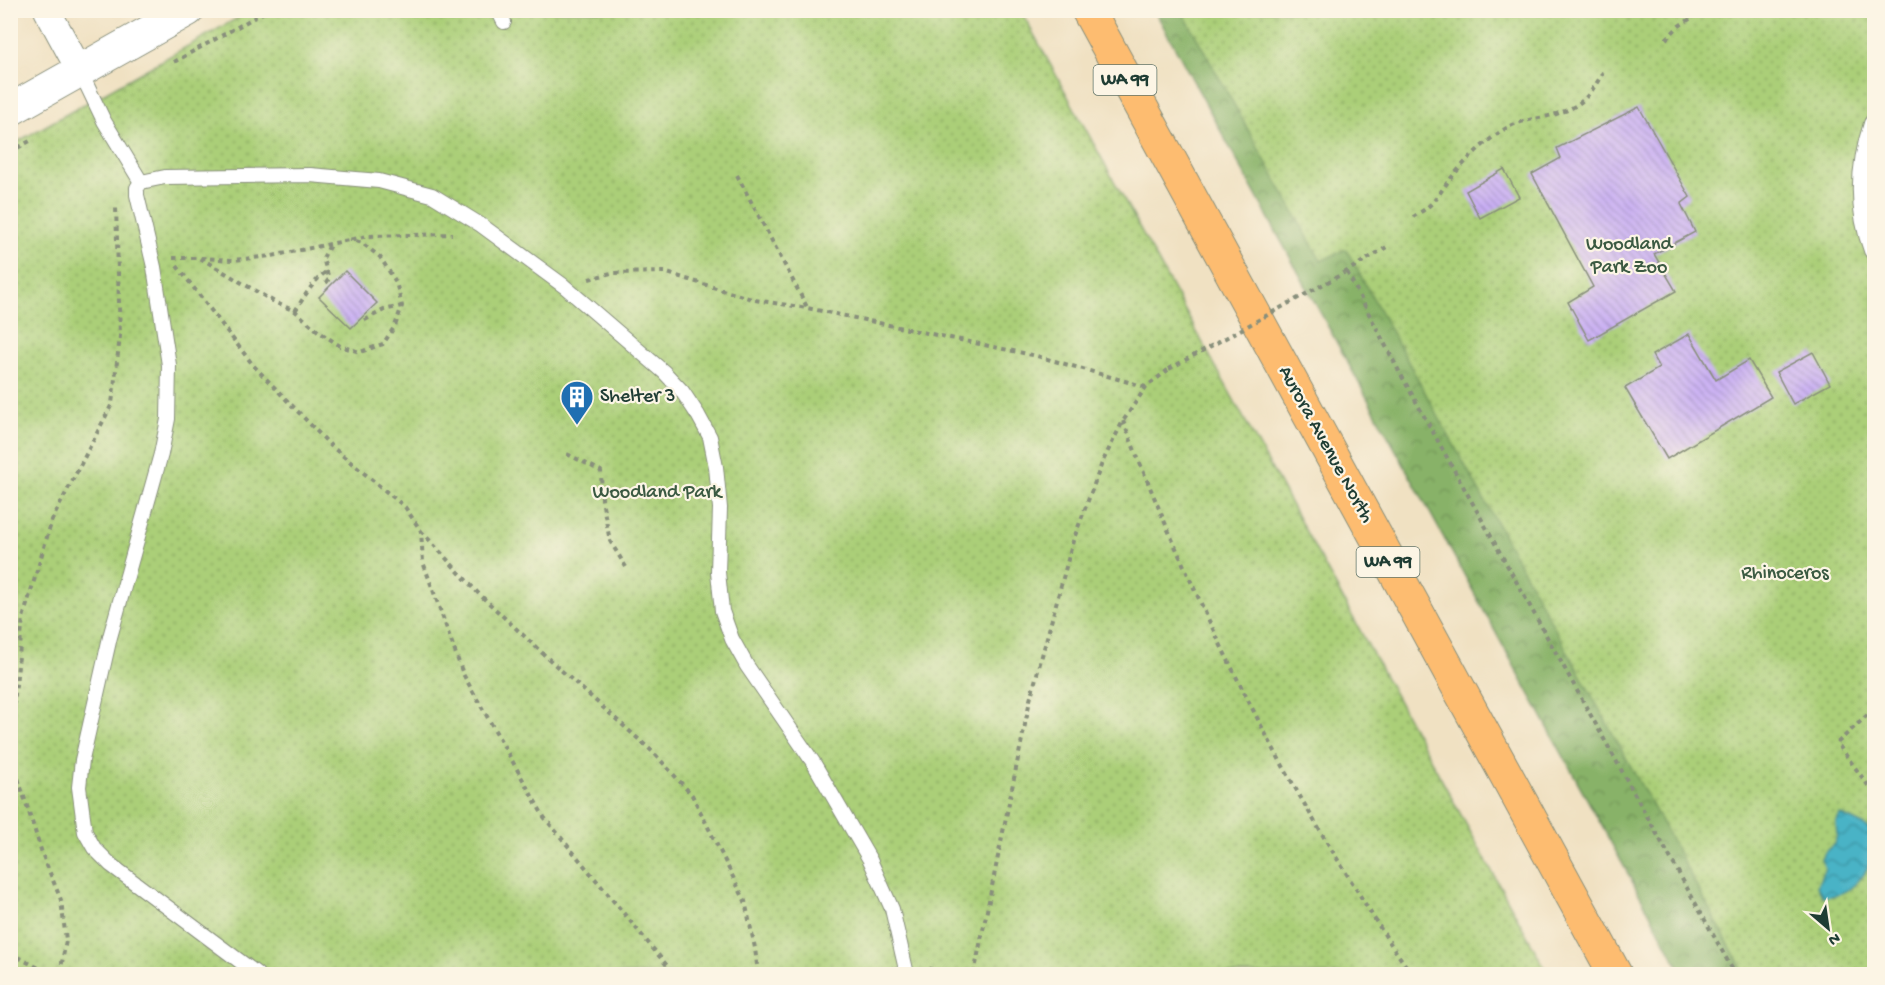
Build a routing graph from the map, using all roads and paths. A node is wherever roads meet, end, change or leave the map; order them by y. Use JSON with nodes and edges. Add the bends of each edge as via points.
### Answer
{"nodes":[{"id":1,"x":47,"y":10,"type":"edge"},
{"id":2,"x":188,"y":10,"type":"edge"},
{"id":3,"x":268,"y":10,"type":"edge"},
{"id":4,"x":1088,"y":10,"type":"edge"},
{"id":5,"x":1704,"y":10,"type":"edge"},
{"id":6,"x":1666,"y":39,"type":"dead end"},
{"id":7,"x":174,"y":62,"type":"dead end"},
{"id":8,"x":80,"y":71,"type":"junction"},
{"id":9,"x":1603,"y":72,"type":"dead end"},
{"id":10,"x":10,"y":110,"type":"edge"},
{"id":11,"x":1875,"y":124,"type":"edge"},
{"id":12,"x":30,"y":141,"type":"dead end"},
{"id":13,"x":10,"y":152,"type":"edge"},
{"id":14,"x":737,"y":175,"type":"dead end"},
{"id":15,"x":141,"y":182,"type":"junction"},
{"id":16,"x":116,"y":206,"type":"dead end"},
{"id":17,"x":1413,"y":217,"type":"dead end"},
{"id":18,"x":453,"y":234,"type":"dead end"},
{"id":19,"x":350,"y":240,"type":"junction"},
{"id":20,"x":331,"y":243,"type":"junction"},
{"id":21,"x":1390,"y":245,"type":"dead end"},
{"id":22,"x":1875,"y":250,"type":"edge"},
{"id":23,"x":200,"y":258,"type":"junction"},
{"id":24,"x":327,"y":271,"type":"junction"},
{"id":25,"x":1346,"y":273,"type":"junction"},
{"id":26,"x":326,"y":283,"type":"dead end"},
{"id":27,"x":564,"y":286,"type":"junction"},
{"id":28,"x":402,"y":306,"type":"junction"},
{"id":29,"x":807,"y":308,"type":"junction"},
{"id":30,"x":295,"y":311,"type":"junction"},
{"id":31,"x":365,"y":320,"type":"dead end"},
{"id":32,"x":1146,"y":387,"type":"junction"},
{"id":33,"x":1123,"y":421,"type":"junction"},
{"id":34,"x":567,"y":454,"type":"dead end"},
{"id":35,"x":421,"y":531,"type":"junction"},
{"id":36,"x":626,"y":567,"type":"dead end"},
{"id":37,"x":1875,"y":709,"type":"edge"},
{"id":38,"x":10,"y":742,"type":"edge"},
{"id":39,"x":10,"y":753,"type":"edge"},
{"id":40,"x":1875,"y":791,"type":"edge"},
{"id":41,"x":10,"y":953,"type":"edge"},
{"id":42,"x":50,"y":975,"type":"edge"},
{"id":43,"x":60,"y":975,"type":"edge"},
{"id":44,"x":257,"y":975,"type":"edge"},
{"id":45,"x":674,"y":975,"type":"edge"},
{"id":46,"x":758,"y":975,"type":"edge"},
{"id":47,"x":907,"y":975,"type":"edge"},
{"id":48,"x":974,"y":975,"type":"edge"},
{"id":49,"x":1412,"y":975,"type":"edge"},
{"id":50,"x":1614,"y":975,"type":"edge"},
{"id":51,"x":1735,"y":975,"type":"edge"}],
"edges":[{"from":1,"to":8,"type":"street"},
{"from":2,"to":8,"type":"street"},
{"from":3,"to":7,"type":"path"},
{"from":4,"to":50,"type":"highway","name":"Aurora Avenue North","number":"WA 99"},
{"from":5,"to":6,"type":"path"},
{"from":8,"to":10,"type":"street"},
{"from":8,"to":15,"type":"lane","via":[[104,121]]},
{"from":9,"to":17,"type":"path","via":[[1592,93],[1581,103],[1505,129],[1452,177],[1431,204]]},
{"from":11,"to":22,"type":"street","via":[[1861,199]]},
{"from":12,"to":13,"type":"path"},
{"from":14,"to":29,"type":"path"},
{"from":15,"to":27,"type":"lane","via":[[216,175],[310,175],[379,181],[432,195],[481,225]]},
{"from":15,"to":44,"type":"lane","via":[[137,195],[154,267],[168,365],[168,419],[82,760],[80,787],[85,832],[111,866]]},
{"from":16,"to":38,"type":"path","via":[[120,336],[112,404],[52,520],[23,618]]},
{"from":18,"to":19,"type":"path","via":[[379,235]]},
{"from":19,"to":20,"type":"path"},
{"from":19,"to":28,"type":"path","via":[[362,243],[380,257],[396,282]]},
{"from":20,"to":23,"type":"path","via":[[272,256]]},
{"from":20,"to":24,"type":"path","via":[[322,258]]},
{"from":21,"to":25,"type":"path"},
{"from":23,"to":30,"type":"path"},
{"from":23,"to":35,"type":"path","via":[[171,258],[253,365],[331,446],[405,507]]},
{"from":24,"to":26,"type":"path"},
{"from":24,"to":30,"type":"path","via":[[312,284]]},
{"from":25,"to":32,"type":"path","bridge":true,"via":[[1169,369]]},
{"from":25,"to":51,"type":"path"},
{"from":27,"to":29,"type":"path","via":[[611,273],[664,272],[755,300]]},
{"from":27,"to":47,"type":"lane","via":[[664,372],[682,391],[710,437],[720,508],[718,572],[722,610],[732,639],[813,762],[870,860],[892,909]]},
{"from":28,"to":30,"type":"path","via":[[383,344],[360,352],[340,346]]},
{"from":28,"to":31,"type":"path"},
{"from":29,"to":32,"type":"path","via":[[1037,356]]},
{"from":32,"to":33,"type":"path"},
{"from":33,"to":48,"type":"path","via":[[1102,463],[1073,541],[1030,699]]},
{"from":33,"to":49,"type":"path","via":[[1157,507],[1238,682],[1330,849]]},
{"from":34,"to":36,"type":"path","via":[[601,471],[610,541]]},
{"from":35,"to":45,"type":"path","via":[[423,562],[463,674],[544,817]]},
{"from":35,"to":46,"type":"path","via":[[478,593],[654,753],[692,795],[746,901]]},
{"from":37,"to":40,"type":"path","via":[[1837,743]]},
{"from":39,"to":43,"type":"path","via":[[61,900],[66,940]]},
{"from":41,"to":42,"type":"path"}]}
